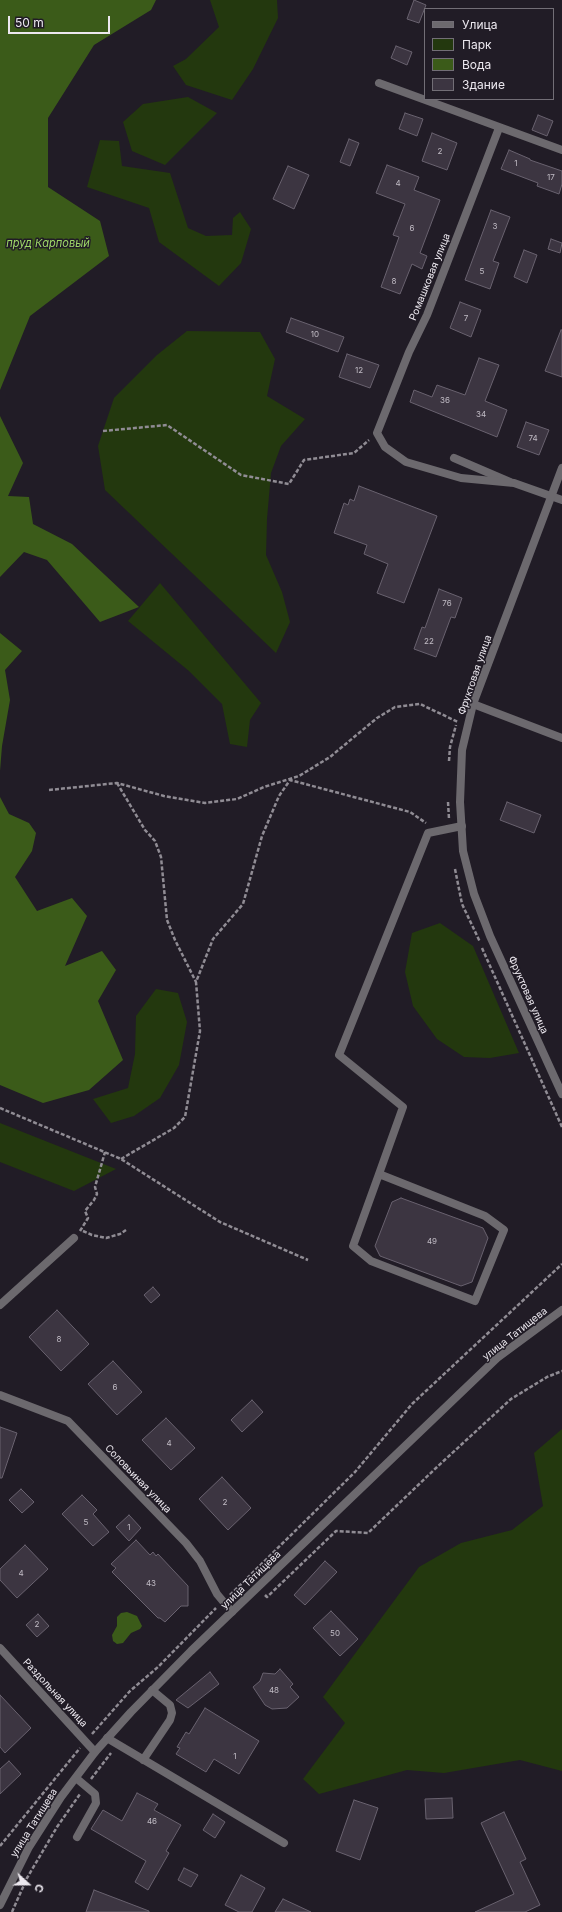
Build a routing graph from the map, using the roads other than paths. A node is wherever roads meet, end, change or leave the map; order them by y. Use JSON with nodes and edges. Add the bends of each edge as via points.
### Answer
{"nodes":[{"id":1,"x":379,"y":83,"type":"dead end"},
{"id":2,"x":424,"y":100,"type":"edge"},
{"id":3,"x":424,"y":100,"type":"edge"},
{"id":4,"x":499,"y":128,"type":"junction"},
{"id":5,"x":562,"y":150,"type":"edge"},
{"id":6,"x":454,"y":458,"type":"dead end"},
{"id":7,"x":562,"y":468,"type":"edge"},
{"id":8,"x":514,"y":483,"type":"junction"},
{"id":9,"x":551,"y":497,"type":"junction"},
{"id":10,"x":562,"y":500,"type":"edge"},
{"id":11,"x":473,"y":704,"type":"junction"},
{"id":12,"x":562,"y":738,"type":"edge"},
{"id":13,"x":462,"y":826,"type":"junction"},
{"id":14,"x":562,"y":1094,"type":"edge"},
{"id":15,"x":379,"y":1174,"type":"junction"},
{"id":16,"x":74,"y":1238,"type":"road end"},
{"id":17,"x":0,"y":1305,"type":"edge"},
{"id":18,"x":562,"y":1310,"type":"edge"},
{"id":19,"x":0,"y":1395,"type":"edge"},
{"id":20,"x":232,"y":1612,"type":"junction"},
{"id":21,"x":0,"y":1648,"type":"edge"},
{"id":22,"x":152,"y":1690,"type":"junction"},
{"id":23,"x":107,"y":1738,"type":"junction"},
{"id":24,"x":95,"y":1752,"type":"junction"},
{"id":25,"x":143,"y":1760,"type":"junction"},
{"id":26,"x":76,"y":1778,"type":"junction"},
{"id":27,"x":77,"y":1837,"type":"dead end"},
{"id":28,"x":284,"y":1843,"type":"dead end"},
{"id":29,"x":0,"y":1905,"type":"edge"}],
"edges":[{"from":1,"to":3,"type":"street"},
{"from":2,"to":4,"type":"street"},
{"from":4,"to":5,"type":"street"},
{"from":4,"to":8,"type":"street","name":"Ромашковая улица","via":[[427,315],[409,352],[377,433],[385,447],[406,462],[461,478]]},
{"from":6,"to":8,"type":"street"},
{"from":7,"to":9,"type":"street","name":"Фруктовая улица"},
{"from":8,"to":9,"type":"street"},
{"from":9,"to":10,"type":"street"},
{"from":9,"to":11,"type":"street","name":"Фруктовая улица"},
{"from":11,"to":12,"type":"street"},
{"from":11,"to":13,"type":"street","name":"Фруктовая улица","via":[[462,750]]},
{"from":13,"to":14,"type":"street","name":"Фруктовая улица","via":[[463,851],[474,894],[490,936]]},
{"from":13,"to":15,"type":"street","via":[[428,832],[339,1055],[403,1107]]},
{"from":15,"to":15,"type":"street","via":[[486,1216],[504,1230],[475,1301],[371,1261],[353,1246]]},
{"from":16,"to":17,"type":"street"},
{"from":18,"to":20,"type":"street","name":"улица Татищева","via":[[497,1358]]},
{"from":19,"to":20,"type":"street","name":"Соловьиная улица","via":[[68,1421],[186,1543]]},
{"from":20,"to":22,"type":"street","name":"улица Татищева"},
{"from":21,"to":24,"type":"street","name":"Раздольная улица"},
{"from":22,"to":23,"type":"street","name":"улица Татищева"},
{"from":22,"to":25,"type":"street","via":[[170,1705],[172,1713]]},
{"from":23,"to":24,"type":"street","name":"улица Татищева"},
{"from":23,"to":25,"type":"street"},
{"from":24,"to":26,"type":"street","name":"улица Татищева"},
{"from":25,"to":28,"type":"street"},
{"from":26,"to":27,"type":"street","via":[[95,1794],[96,1803]]},
{"from":26,"to":29,"type":"street","name":"улица Татищева","via":[[29,1847]]}]}
